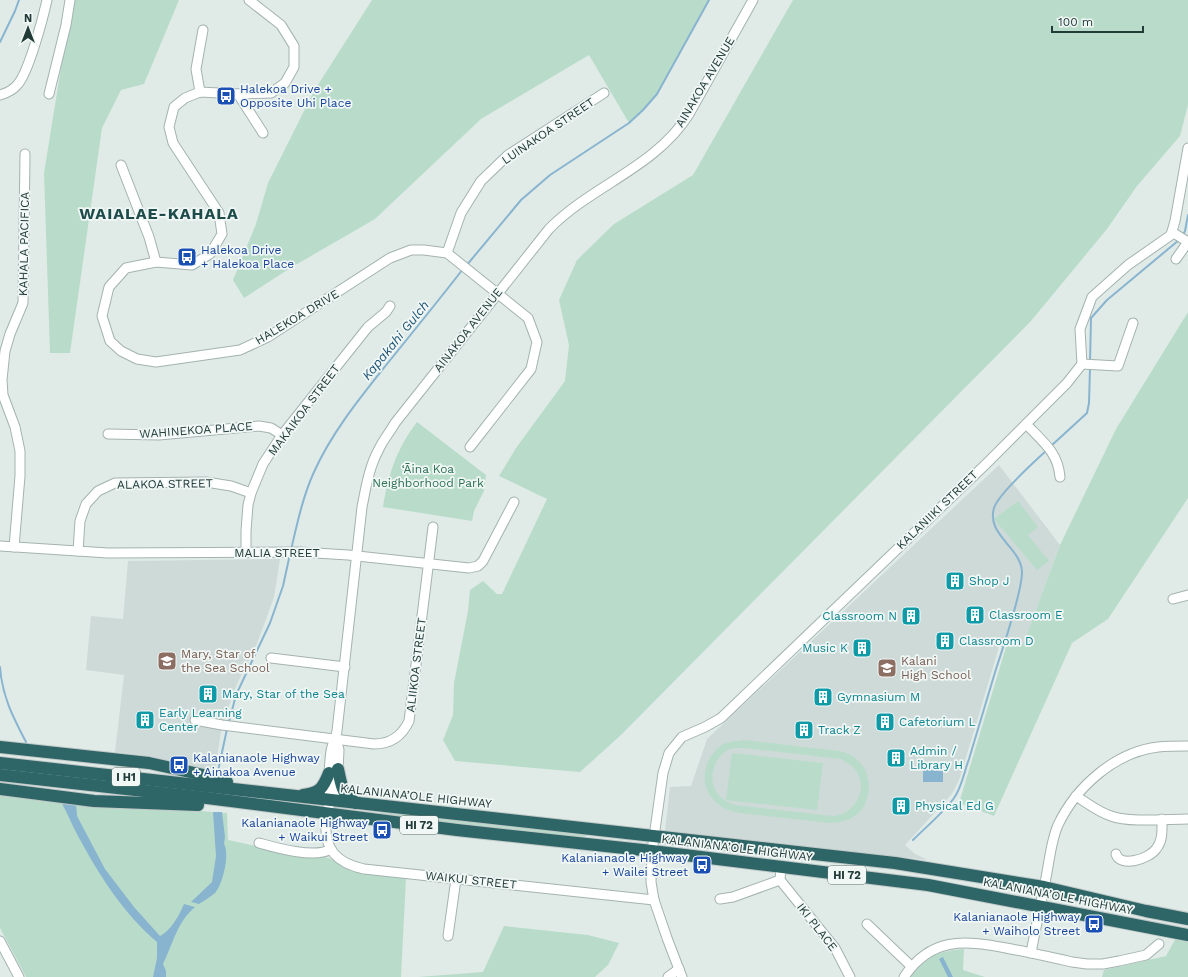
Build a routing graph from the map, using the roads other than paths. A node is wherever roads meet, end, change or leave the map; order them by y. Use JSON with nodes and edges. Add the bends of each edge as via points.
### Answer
{"nodes":[{"id":1,"x":47,"y":0,"type":"edge"},
{"id":2,"x":70,"y":0,"type":"edge"},
{"id":3,"x":249,"y":0,"type":"edge"},
{"id":4,"x":753,"y":0,"type":"edge"},
{"id":5,"x":203,"y":30,"type":"dead end"},
{"id":6,"x":200,"y":92,"type":"junction"},
{"id":7,"x":604,"y":93,"type":"dead end"},
{"id":8,"x":50,"y":94,"type":"dead end"},
{"id":9,"x":238,"y":94,"type":"junction"},
{"id":10,"x":0,"y":95,"type":"edge"},
{"id":11,"x":263,"y":133,"type":"dead end"},
{"id":12,"x":1188,"y":148,"type":"edge"},
{"id":13,"x":25,"y":154,"type":"dead end"},
{"id":14,"x":121,"y":165,"type":"dead end"},
{"id":15,"x":1182,"y":238,"type":"edge"},
{"id":16,"x":447,"y":253,"type":"junction"},
{"id":17,"x":1176,"y":259,"type":"dead end"},
{"id":18,"x":156,"y":262,"type":"junction"},
{"id":19,"x":497,"y":294,"type":"junction"},
{"id":20,"x":390,"y":306,"type":"dead end"},
{"id":21,"x":1133,"y":323,"type":"dead end"},
{"id":22,"x":1082,"y":364,"type":"junction"},
{"id":23,"x":1026,"y":424,"type":"junction"},
{"id":24,"x":108,"y":434,"type":"dead end"},
{"id":25,"x":282,"y":435,"type":"junction"},
{"id":26,"x":470,"y":447,"type":"dead end"},
{"id":27,"x":1060,"y":477,"type":"dead end"},
{"id":28,"x":251,"y":493,"type":"junction"},
{"id":29,"x":514,"y":502,"type":"dead end"},
{"id":30,"x":433,"y":527,"type":"dead end"},
{"id":31,"x":0,"y":546,"type":"edge"},
{"id":32,"x":14,"y":547,"type":"junction"},
{"id":33,"x":78,"y":551,"type":"junction"},
{"id":34,"x":246,"y":552,"type":"junction"},
{"id":35,"x":358,"y":556,"type":"junction"},
{"id":36,"x":428,"y":564,"type":"junction"},
{"id":37,"x":1188,"y":595,"type":"edge"},
{"id":38,"x":1173,"y":599,"type":"dead end"},
{"id":39,"x":271,"y":658,"type":"dead end"},
{"id":40,"x":345,"y":667,"type":"junction"},
{"id":41,"x":194,"y":720,"type":"dead end"},
{"id":42,"x":336,"y":739,"type":"junction"},
{"id":43,"x":1188,"y":746,"type":"edge"},
{"id":44,"x":0,"y":747,"type":"edge"},
{"id":45,"x":0,"y":763,"type":"edge"},
{"id":46,"x":333,"y":771,"type":"junction"},
{"id":47,"x":0,"y":775,"type":"edge"},
{"id":48,"x":0,"y":789,"type":"edge"},
{"id":49,"x":252,"y":791,"type":"junction"},
{"id":50,"x":294,"y":796,"type":"junction"},
{"id":51,"x":1076,"y":796,"type":"junction"},
{"id":52,"x":330,"y":800,"type":"junction"},
{"id":53,"x":355,"y":803,"type":"junction"},
{"id":54,"x":274,"y":808,"type":"junction"},
{"id":55,"x":327,"y":814,"type":"junction"},
{"id":56,"x":1162,"y":819,"type":"junction"},
{"id":57,"x":1188,"y":819,"type":"edge"},
{"id":58,"x":380,"y":820,"type":"junction"},
{"id":59,"x":654,"y":836,"type":"junction"},
{"id":60,"x":259,"y":843,"type":"dead end"},
{"id":61,"x":331,"y":849,"type":"junction"},
{"id":62,"x":652,"y":851,"type":"junction"},
{"id":63,"x":1116,"y":854,"type":"dead end"},
{"id":64,"x":780,"y":874,"type":"junction"},
{"id":65,"x":456,"y":879,"type":"junction"},
{"id":66,"x":1044,"y":887,"type":"junction"},
{"id":67,"x":720,"y":899,"type":"dead end"},
{"id":68,"x":654,"y":900,"type":"junction"},
{"id":69,"x":1040,"y":906,"type":"junction"},
{"id":70,"x":1188,"y":919,"type":"edge"},
{"id":71,"x":867,"y":924,"type":"dead end"},
{"id":72,"x":1188,"y":935,"type":"edge"},
{"id":73,"x":448,"y":936,"type":"dead end"},
{"id":74,"x":0,"y":941,"type":"edge"},
{"id":75,"x":1160,"y":944,"type":"dead end"},
{"id":76,"x":1031,"y":952,"type":"junction"},
{"id":77,"x":911,"y":966,"type":"junction"},
{"id":78,"x":681,"y":973,"type":"edge"},
{"id":79,"x":19,"y":977,"type":"edge"},
{"id":80,"x":668,"y":977,"type":"edge"},
{"id":81,"x":850,"y":977,"type":"edge"},
{"id":82,"x":904,"y":977,"type":"edge"}],
"edges":[{"from":1,"to":10,"type":"street","via":[[24,73],[19,83]]},
{"from":2,"to":8,"type":"street"},
{"from":3,"to":9,"type":"street","name":"HALEKOA DRIVE","via":[[281,25],[294,46],[294,67],[285,84],[271,93]]},
{"from":4,"to":19,"type":"street","name":"AINAKOA AVENUE","via":[[689,114],[677,130],[643,163],[558,219]]},
{"from":5,"to":6,"type":"street","via":[[196,69]]},
{"from":6,"to":9,"type":"street","name":"HALEKOA DRIVE"},
{"from":6,"to":18,"type":"street","name":"HALEKOA DRIVE","via":[[185,98],[174,107],[170,127],[173,143],[219,212],[222,234],[210,254],[192,265]]},
{"from":7,"to":16,"type":"street","name":"LUINAKOA STREET","via":[[508,155],[481,181],[461,212]]},
{"from":9,"to":11,"type":"street"},
{"from":12,"to":15,"type":"street","via":[[1175,221]]},
{"from":13,"to":32,"type":"street","name":"KAHALA PACIFICA","via":[[23,303],[5,351],[2,380],[3,396],[15,427],[20,451]]},
{"from":14,"to":18,"type":"street"},
{"from":15,"to":17,"type":"street"},
{"from":15,"to":22,"type":"street","via":[[1170,235],[1128,265],[1092,297],[1080,329]]},
{"from":16,"to":18,"type":"street","name":"HALEKOA DRIVE","via":[[411,250],[390,258],[268,337],[240,350],[156,362],[137,359],[121,351],[110,341],[102,316],[109,287],[126,268]]},
{"from":16,"to":19,"type":"street"},
{"from":19,"to":26,"type":"street","via":[[528,318],[537,342],[531,369]]},
{"from":19,"to":35,"type":"street","name":"AINAKOA AVENUE","via":[[395,423],[379,448],[372,463],[365,491]]},
{"from":20,"to":25,"type":"street","name":"MAKAIKOA STREET","via":[[368,327]]},
{"from":21,"to":22,"type":"street","via":[[1118,366]]},
{"from":22,"to":23,"type":"street","name":"KALANIIKI STREET"},
{"from":23,"to":27,"type":"street","via":[[1055,455]]},
{"from":23,"to":59,"type":"street","name":"KALANIIKI STREET","via":[[721,718],[682,737],[668,753]]},
{"from":24,"to":25,"type":"street","name":"WAHINEKOA PLACE","via":[[159,435],[259,426],[271,428]]},
{"from":25,"to":28,"type":"street","name":"MAKAIKOA STREET","via":[[263,464]]},
{"from":28,"to":33,"type":"street","name":"ALAKOA STREET","via":[[206,482],[115,483],[98,491],[86,504],[80,521]]},
{"from":28,"to":34,"type":"street","name":"MAKAIKOA STREET","via":[[246,519]]},
{"from":29,"to":36,"type":"street","name":"MALIA STREET","via":[[478,566],[469,568]]},
{"from":30,"to":36,"type":"street","name":"ALIIKOA STREET"},
{"from":31,"to":32,"type":"street","name":"MALIA STREET"},
{"from":32,"to":33,"type":"street","name":"MALIA STREET"},
{"from":33,"to":34,"type":"street","name":"MALIA STREET"},
{"from":34,"to":35,"type":"street","name":"MALIA STREET"},
{"from":35,"to":36,"type":"street","name":"MALIA STREET"},
{"from":35,"to":40,"type":"street","name":"AINAKOA AVENUE"},
{"from":36,"to":42,"type":"street","name":"ALIIKOA STREET","via":[[409,721],[406,727],[397,738],[378,744]]},
{"from":37,"to":38,"type":"street"},
{"from":39,"to":40,"type":"street"},
{"from":40,"to":42,"type":"street","name":"AINAKOA AVENUE"},
{"from":41,"to":42,"type":"street","name":"ALIIKOA STREET"},
{"from":42,"to":46,"type":"street","name":"AINAKOA AVENUE","via":[[331,750]]},
{"from":43,"to":51,"type":"street","via":[[1156,747],[1121,759],[1088,782]]},
{"from":44,"to":49,"type":"highway","via":[[150,763],[208,776]]},
{"from":45,"to":49,"type":"highway","number":"I H1"},
{"from":46,"to":50,"type":"highway","via":[[320,790]]},
{"from":46,"to":52,"type":"street","name":"AINAKOA AVENUE","via":[[328,791]]},
{"from":46,"to":53,"type":"highway","via":[[343,791]]},
{"from":47,"to":54,"type":"highway","number":"I H1"},
{"from":48,"to":54,"type":"highway","via":[[94,801]]},
{"from":49,"to":50,"type":"highway","number":"I H1"},
{"from":50,"to":52,"type":"highway","number":"I H1"},
{"from":51,"to":56,"type":"street","via":[[1100,812],[1118,818]]},
{"from":51,"to":66,"type":"street","via":[[1058,826]]},
{"from":52,"to":53,"type":"highway","name":"KALANIANA’OLE HIGHWAY","number":"HI 72"},
{"from":52,"to":55,"type":"street","name":"AINAKOA AVENUE"},
{"from":53,"to":58,"type":"highway"},
{"from":53,"to":59,"type":"highway","name":"KALANIANA’OLE HIGHWAY","number":"HI 72"},
{"from":54,"to":55,"type":"highway","number":"I H1"},
{"from":55,"to":58,"type":"highway","name":"KALANIANA’OLE HIGHWAY","number":"HI 72"},
{"from":55,"to":61,"type":"street","via":[[326,834]]},
{"from":56,"to":57,"type":"street"},
{"from":56,"to":63,"type":"street","via":[[1161,841],[1149,856],[1140,860],[1122,860],[1117,858]]},
{"from":58,"to":62,"type":"highway","name":"KALANIANA’OLE HIGHWAY","number":"HI 72"},
{"from":59,"to":62,"type":"street","name":"KALANIIKI STREET"},
{"from":59,"to":66,"type":"highway","name":"KALANIANA’OLE HIGHWAY","number":"HI 72","via":[[895,863]]},
{"from":60,"to":61,"type":"street","via":[[306,852],[320,853]]},
{"from":61,"to":65,"type":"street","name":"WAIKUI STREET","via":[[341,860],[356,867]]},
{"from":62,"to":64,"type":"highway","name":"KALANIANA’OLE HIGHWAY","number":"HI 72"},
{"from":62,"to":68,"type":"street","name":"KALANIIKI STREET","via":[[651,882]]},
{"from":64,"to":67,"type":"street","via":[[733,897]]},
{"from":64,"to":69,"type":"highway","name":"KALANIANA’OLE HIGHWAY","number":"HI 72","via":[[928,885]]},
{"from":64,"to":81,"type":"street","name":"IKI PLACE","via":[[835,948]]},
{"from":65,"to":68,"type":"street","name":"WAIKUI STREET"},
{"from":65,"to":73,"type":"street"},
{"from":66,"to":69,"type":"street"},
{"from":66,"to":70,"type":"highway","name":"KALANIANA’OLE HIGHWAY","number":"HI 72"},
{"from":68,"to":78,"type":"street","name":"KALANIIKI STREET"},
{"from":69,"to":72,"type":"highway","name":"KALANIANA’OLE HIGHWAY","number":"HI 72"},
{"from":69,"to":76,"type":"street"},
{"from":71,"to":77,"type":"street"},
{"from":74,"to":79,"type":"street"},
{"from":75,"to":76,"type":"street","via":[[1146,955],[1103,964],[1072,962]]},
{"from":76,"to":77,"type":"street","via":[[960,942],[928,952]]},
{"from":77,"to":82,"type":"street"},
{"from":78,"to":80,"type":"street"}]}
